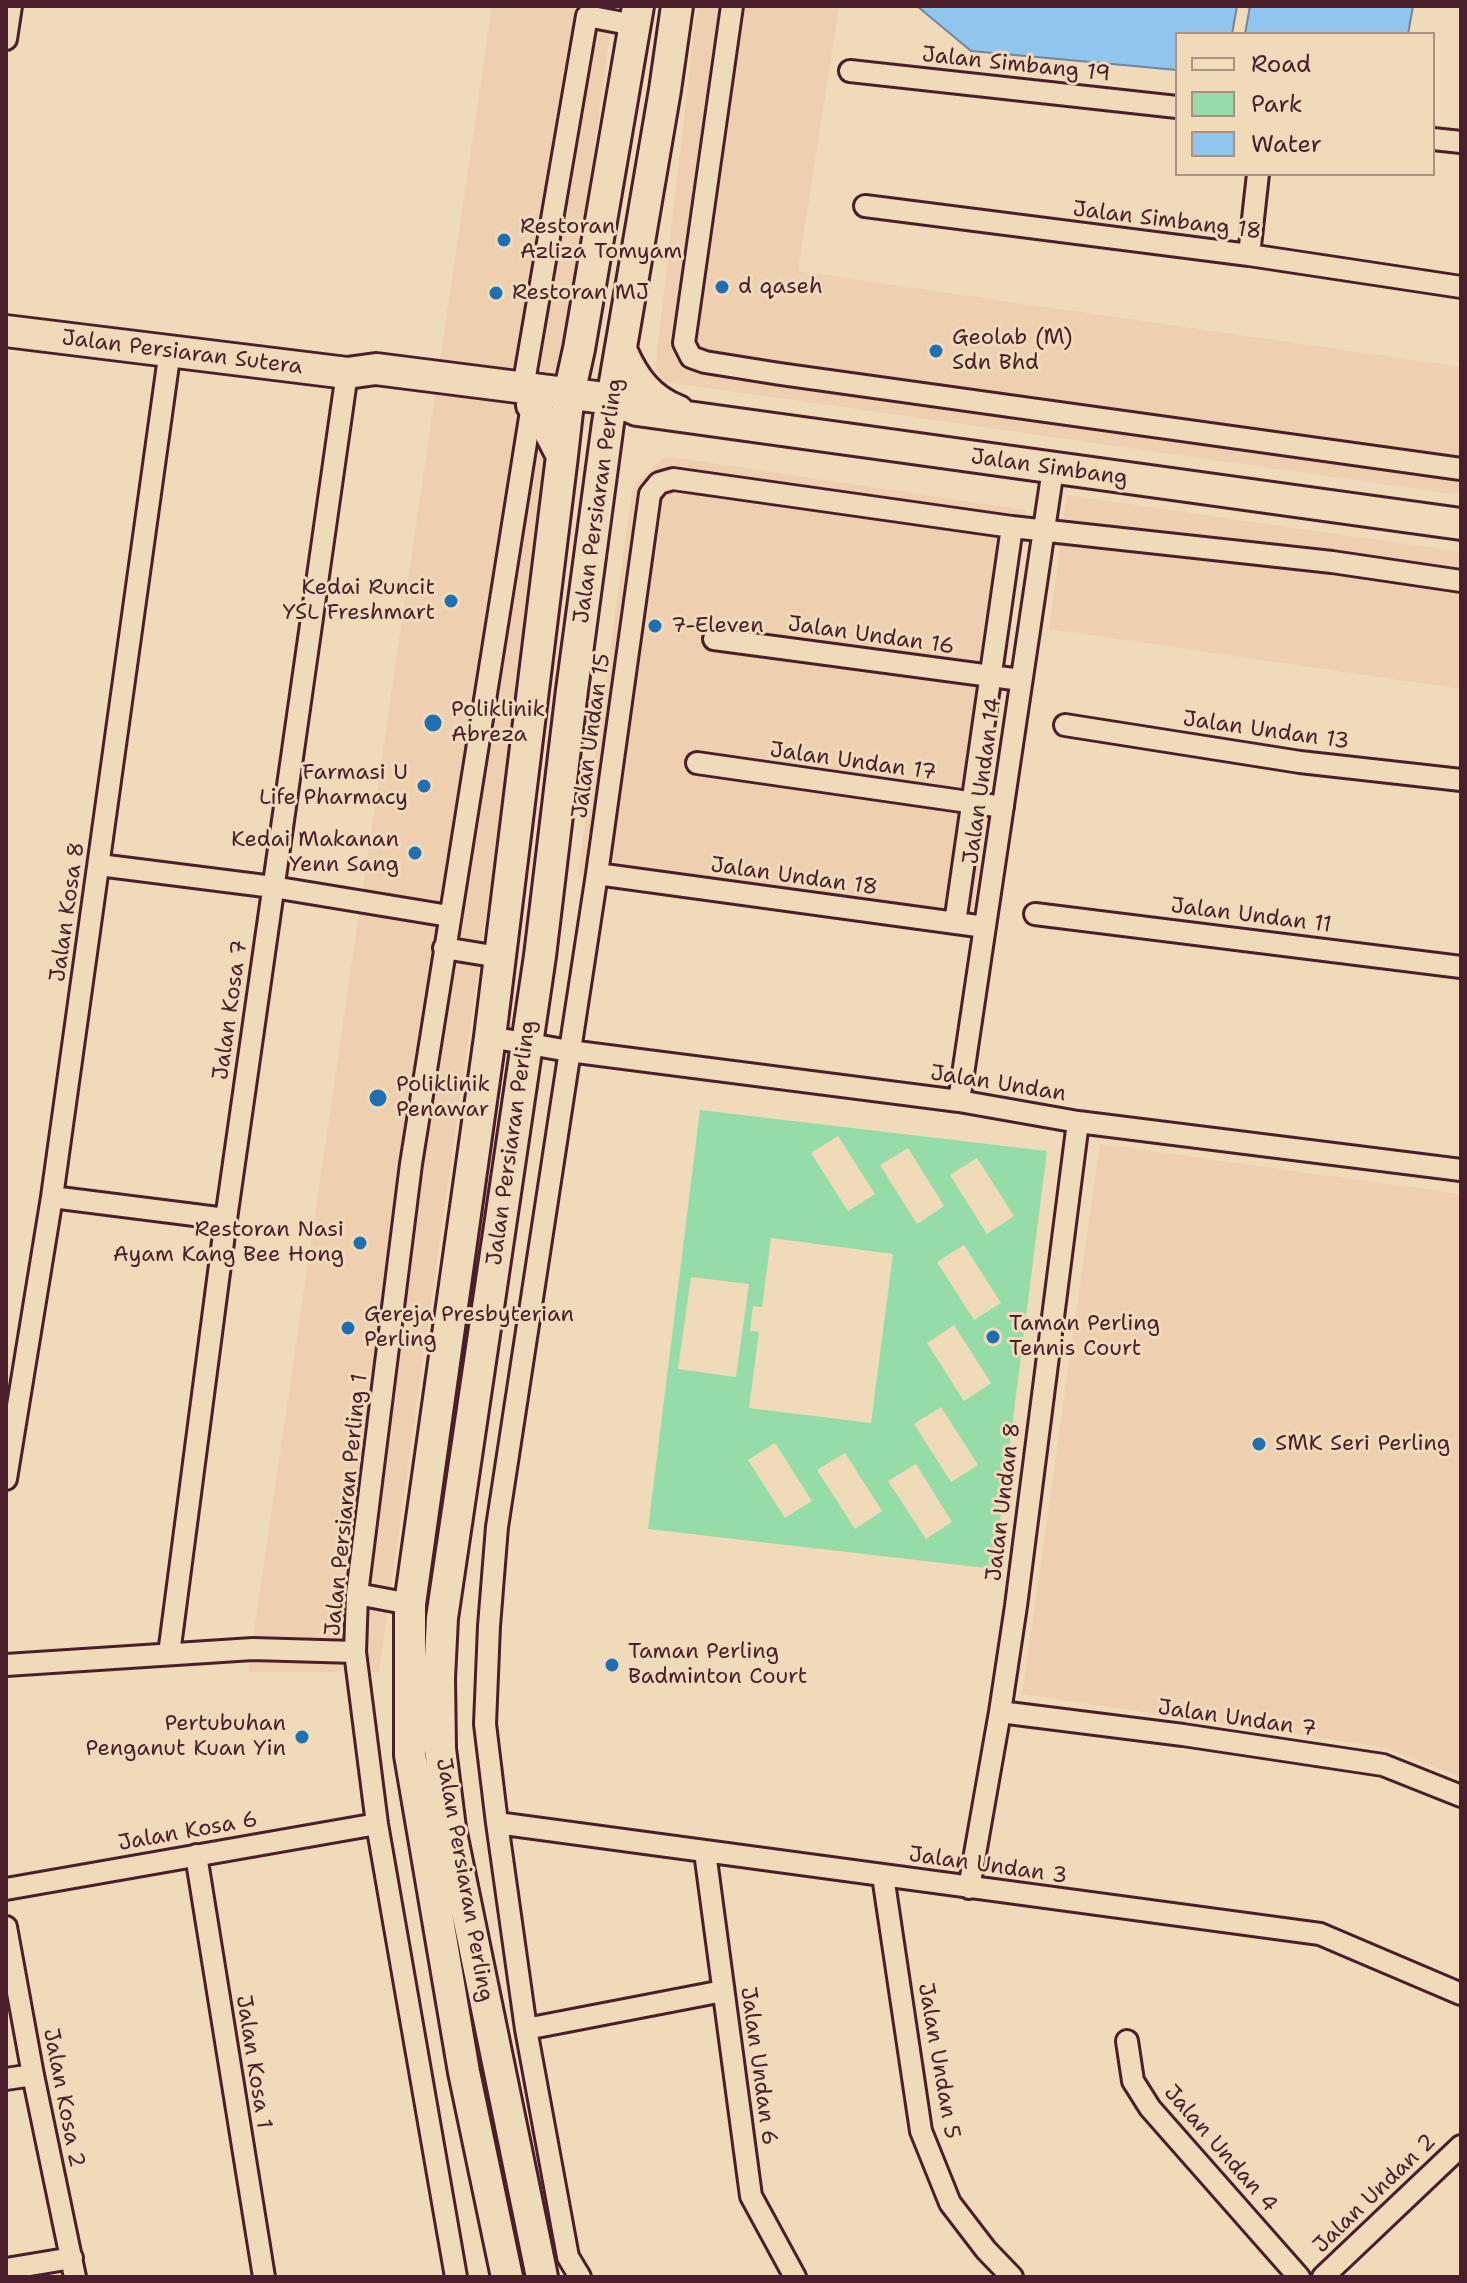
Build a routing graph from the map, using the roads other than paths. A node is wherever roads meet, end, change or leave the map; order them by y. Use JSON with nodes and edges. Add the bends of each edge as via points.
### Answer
{"nodes":[{"id":1,"x":11,"y":6,"type":"edge"},
{"id":2,"x":677,"y":6,"type":"edge"},
{"id":3,"x":732,"y":6,"type":"edge"},
{"id":4,"x":636,"y":16,"type":"edge"},
{"id":5,"x":6,"y":39,"type":"edge"},
{"id":6,"x":850,"y":71,"type":"dead end"},
{"id":7,"x":1175,"y":107,"type":"edge"},
{"id":8,"x":1435,"y":139,"type":"edge"},
{"id":9,"x":1461,"y":142,"type":"edge"},
{"id":10,"x":1258,"y":176,"type":"edge"},
{"id":11,"x":865,"y":206,"type":"dead end"},
{"id":12,"x":1249,"y":255,"type":"junction"},
{"id":13,"x":1461,"y":287,"type":"edge"},
{"id":14,"x":6,"y":331,"type":"edge"},
{"id":15,"x":579,"y":349,"type":"junction"},
{"id":16,"x":170,"y":350,"type":"junction"},
{"id":17,"x":622,"y":352,"type":"junction"},
{"id":18,"x":352,"y":374,"type":"junction"},
{"id":19,"x":531,"y":394,"type":"junction"},
{"id":20,"x":567,"y":405,"type":"junction"},
{"id":21,"x":619,"y":411,"type":"junction"},
{"id":22,"x":695,"y":417,"type":"junction"},
{"id":23,"x":604,"y":455,"type":"junction"},
{"id":24,"x":562,"y":456,"type":"junction"},
{"id":25,"x":1053,"y":469,"type":"junction"},
{"id":26,"x":1461,"y":469,"type":"edge"},
{"id":27,"x":1461,"y":524,"type":"edge"},
{"id":28,"x":1012,"y":527,"type":"junction"},
{"id":29,"x":1045,"y":531,"type":"junction"},
{"id":30,"x":1461,"y":581,"type":"edge"},
{"id":31,"x":714,"y":639,"type":"dead end"},
{"id":32,"x":991,"y":676,"type":"junction"},
{"id":33,"x":1021,"y":680,"type":"junction"},
{"id":34,"x":1065,"y":725,"type":"dead end"},
{"id":35,"x":697,"y":763,"type":"dead end"},
{"id":36,"x":1461,"y":780,"type":"edge"},
{"id":37,"x":972,"y":803,"type":"junction"},
{"id":38,"x":1003,"y":807,"type":"junction"},
{"id":39,"x":99,"y":865,"type":"junction"},
{"id":40,"x":597,"y":874,"type":"junction"},
{"id":41,"x":273,"y":887,"type":"junction"},
{"id":42,"x":1035,"y":914,"type":"dead end"},
{"id":43,"x":449,"y":916,"type":"junction"},
{"id":44,"x":955,"y":923,"type":"junction"},
{"id":45,"x":985,"y":927,"type":"junction"},
{"id":46,"x":444,"y":948,"type":"junction"},
{"id":47,"x":499,"y":957,"type":"junction"},
{"id":48,"x":1461,"y":967,"type":"edge"},
{"id":49,"x":490,"y":1037,"type":"junction"},
{"id":50,"x":526,"y":1045,"type":"junction"},
{"id":51,"x":569,"y":1051,"type":"junction"},
{"id":52,"x":959,"y":1101,"type":"junction"},
{"id":53,"x":1078,"y":1122,"type":"junction"},
{"id":54,"x":1461,"y":1170,"type":"edge"},
{"id":55,"x":52,"y":1197,"type":"junction"},
{"id":56,"x":226,"y":1219,"type":"junction"},
{"id":57,"x":6,"y":1479,"type":"edge"},
{"id":58,"x":357,"y":1594,"type":"junction"},
{"id":59,"x":410,"y":1604,"type":"junction"},
{"id":60,"x":355,"y":1652,"type":"junction"},
{"id":61,"x":169,"y":1654,"type":"junction"},
{"id":62,"x":6,"y":1665,"type":"edge"},
{"id":63,"x":1000,"y":1712,"type":"junction"},
{"id":64,"x":1461,"y":1796,"type":"edge"},
{"id":65,"x":497,"y":1823,"type":"junction"},
{"id":66,"x":377,"y":1824,"type":"junction"},
{"id":67,"x":705,"y":1852,"type":"junction"},
{"id":68,"x":196,"y":1855,"type":"junction"},
{"id":69,"x":883,"y":1876,"type":"junction"},
{"id":70,"x":969,"y":1888,"type":"junction"},
{"id":71,"x":6,"y":1889,"type":"edge"},
{"id":72,"x":6,"y":1927,"type":"edge"},
{"id":73,"x":723,"y":1991,"type":"junction"},
{"id":74,"x":1461,"y":1994,"type":"edge"},
{"id":75,"x":526,"y":2029,"type":"junction"},
{"id":76,"x":1127,"y":2041,"type":"dead end"},
{"id":77,"x":33,"y":2075,"type":"junction"},
{"id":78,"x":6,"y":2079,"type":"edge"},
{"id":79,"x":1461,"y":2146,"type":"edge"},
{"id":80,"x":74,"y":2267,"type":"edge"},
{"id":81,"x":6,"y":2269,"type":"edge"},
{"id":82,"x":264,"y":2277,"type":"edge"},
{"id":83,"x":456,"y":2277,"type":"edge"},
{"id":84,"x":507,"y":2277,"type":"edge"},
{"id":85,"x":542,"y":2277,"type":"edge"},
{"id":86,"x":580,"y":2277,"type":"edge"},
{"id":87,"x":795,"y":2277,"type":"edge"},
{"id":88,"x":1012,"y":2277,"type":"edge"},
{"id":89,"x":1299,"y":2277,"type":"edge"},
{"id":90,"x":1323,"y":2277,"type":"edge"}],
"edges":[{"from":1,"to":5,"type":"street"},
{"from":2,"to":17,"type":"main road","name":"Jalan Persiaran Perling"},
{"from":3,"to":26,"type":"street","via":[[684,343],[691,357]]},
{"from":4,"to":15,"type":"main road","name":"Jalan Persiaran Perling"},
{"from":4,"to":19,"type":"street","name":"Jalan Persiaran Perling 1","via":[[587,16]]},
{"from":6,"to":7,"type":"street","name":"Jalan Simbang 19"},
{"from":8,"to":9,"type":"street"},
{"from":10,"to":12,"type":"street"},
{"from":11,"to":12,"type":"street","name":"Jalan Simbang 18"},
{"from":12,"to":13,"type":"street","name":"Jalan Simbang 18"},
{"from":14,"to":16,"type":"main road","name":"Jalan Persiaran Sutera"},
{"from":15,"to":19,"type":"main road","via":[[568,366]]},
{"from":15,"to":20,"type":"main road","name":"Jalan Persiaran Perling"},
{"from":16,"to":18,"type":"main road","name":"Jalan Persiaran Sutera"},
{"from":16,"to":39,"type":"street","name":"Jalan Kosa 8"},
{"from":17,"to":21,"type":"main road","name":"Jalan Persiaran Perling"},
{"from":17,"to":22,"type":"main road","via":[[650,395]]},
{"from":18,"to":19,"type":"main road","name":"Jalan Persiaran Sutera","via":[[373,382]]},
{"from":18,"to":41,"type":"street","name":"Jalan Kosa 7"},
{"from":19,"to":20,"type":"main road","name":"Jalan Persiaran Sutera"},
{"from":19,"to":24,"type":"main road"},
{"from":19,"to":43,"type":"street","name":"Jalan Persiaran Perling 1","via":[[495,649]]},
{"from":20,"to":21,"type":"main road","name":"Jalan Persiaran Sutera"},
{"from":20,"to":24,"type":"main road","name":"Jalan Persiaran Perling"},
{"from":21,"to":22,"type":"main road","name":"Jalan Simbang"},
{"from":21,"to":23,"type":"main road","name":"Jalan Persiaran Perling"},
{"from":22,"to":23,"type":"main road","via":[[637,425]]},
{"from":22,"to":25,"type":"main road","name":"Jalan Simbang"},
{"from":23,"to":50,"type":"main road","name":"Jalan Persiaran Perling"},
{"from":24,"to":47,"type":"main road","name":"Jalan Persiaran Perling"},
{"from":25,"to":27,"type":"main road","name":"Jalan Simbang"},
{"from":25,"to":29,"type":"street","name":"Jalan Undan 14"},
{"from":28,"to":29,"type":"street","name":"Jalan Undan 15"},
{"from":28,"to":32,"type":"street"},
{"from":28,"to":40,"type":"street","name":"Jalan Undan 15","via":[[673,479],[659,483],[650,494]]},
{"from":29,"to":30,"type":"street"},
{"from":29,"to":33,"type":"street","name":"Jalan Undan 14"},
{"from":31,"to":32,"type":"street","name":"Jalan Undan 16"},
{"from":32,"to":33,"type":"street","name":"Jalan Undan 16"},
{"from":32,"to":37,"type":"street"},
{"from":33,"to":38,"type":"street","name":"Jalan Undan 14"},
{"from":34,"to":36,"type":"street","name":"Jalan Undan 13","via":[[1300,762]]},
{"from":35,"to":37,"type":"street","name":"Jalan Undan 17"},
{"from":37,"to":38,"type":"street","name":"Jalan Undan 17"},
{"from":37,"to":44,"type":"street"},
{"from":38,"to":45,"type":"street","name":"Jalan Undan 14"},
{"from":39,"to":41,"type":"street"},
{"from":39,"to":55,"type":"street","name":"Jalan Kosa 8"},
{"from":40,"to":44,"type":"street","name":"Jalan Undan 18"},
{"from":40,"to":51,"type":"street","name":"Jalan Undan 15"},
{"from":41,"to":43,"type":"street"},
{"from":41,"to":56,"type":"street","name":"Jalan Kosa 7"},
{"from":42,"to":48,"type":"street","name":"Jalan Undan 11"},
{"from":43,"to":46,"type":"street","name":"Jalan Persiaran Perling 1"},
{"from":44,"to":45,"type":"street","name":"Jalan Undan 18"},
{"from":45,"to":52,"type":"street","name":"Jalan Undan 14"},
{"from":46,"to":47,"type":"street"},
{"from":46,"to":58,"type":"street","name":"Jalan Persiaran Perling 1"},
{"from":47,"to":49,"type":"main road","name":"Jalan Persiaran Perling"},
{"from":49,"to":50,"type":"street","name":"Jalan Undan"},
{"from":49,"to":59,"type":"main road","name":"Jalan Persiaran Perling"},
{"from":50,"to":51,"type":"street","name":"Jalan Undan"},
{"from":50,"to":85,"type":"main road","name":"Jalan Persiaran Perling","via":[[442,1618],[439,1678],[440,1749],[450,1828]]},
{"from":51,"to":52,"type":"street","name":"Jalan Undan"},
{"from":51,"to":65,"type":"street","via":[[497,1527],[485,1724]]},
{"from":52,"to":53,"type":"street","name":"Jalan Undan"},
{"from":53,"to":54,"type":"street","name":"Jalan Undan"},
{"from":53,"to":63,"type":"street","name":"Jalan Undan 8"},
{"from":55,"to":56,"type":"street"},
{"from":55,"to":57,"type":"street","name":"Jalan Kosa 8"},
{"from":56,"to":61,"type":"street","name":"Jalan Kosa 7"},
{"from":58,"to":59,"type":"street"},
{"from":58,"to":60,"type":"street","name":"Jalan Persiaran Perling 1"},
{"from":59,"to":84,"type":"main road","name":"Jalan Persiaran Perling","via":[[410,1755],[464,2072]]},
{"from":60,"to":61,"type":"street","via":[[253,1649]]},
{"from":60,"to":66,"type":"street","name":"Jalan Persiaran Perling 1"},
{"from":61,"to":62,"type":"street"},
{"from":63,"to":64,"type":"street","name":"Jalan Undan 7","via":[[1383,1765]]},
{"from":63,"to":70,"type":"street","name":"Jalan Undan 8"},
{"from":65,"to":67,"type":"street","name":"Jalan Undan 3"},
{"from":65,"to":75,"type":"street"},
{"from":66,"to":68,"type":"street","name":"Jalan Kosa 6"},
{"from":66,"to":83,"type":"street","name":"Jalan Persiaran Perling 1"},
{"from":67,"to":69,"type":"street","name":"Jalan Undan 3"},
{"from":67,"to":73,"type":"street","name":"Jalan Undan 6"},
{"from":68,"to":71,"type":"street","name":"Jalan Kosa 6"},
{"from":68,"to":82,"type":"street","name":"Jalan Kosa 1"},
{"from":69,"to":70,"type":"street","name":"Jalan Undan 3"},
{"from":69,"to":88,"type":"street","name":"Jalan Undan 5","via":[[921,2131],[950,2203]]},
{"from":70,"to":74,"type":"street","name":"Jalan Undan 3","via":[[1320,1934]]},
{"from":72,"to":77,"type":"street","name":"Jalan Kosa 2"},
{"from":73,"to":75,"type":"street"},
{"from":73,"to":87,"type":"street","name":"Jalan Undan 6","via":[[751,2196]]},
{"from":75,"to":86,"type":"street","via":[[568,2257]]},
{"from":76,"to":89,"type":"street","name":"Jalan Undan 4","via":[[1133,2081],[1150,2108]]},
{"from":77,"to":78,"type":"street"},
{"from":77,"to":80,"type":"street","name":"Jalan Kosa 2"},
{"from":79,"to":90,"type":"street","name":"Jalan Undan 2"},
{"from":80,"to":81,"type":"street"}]}
